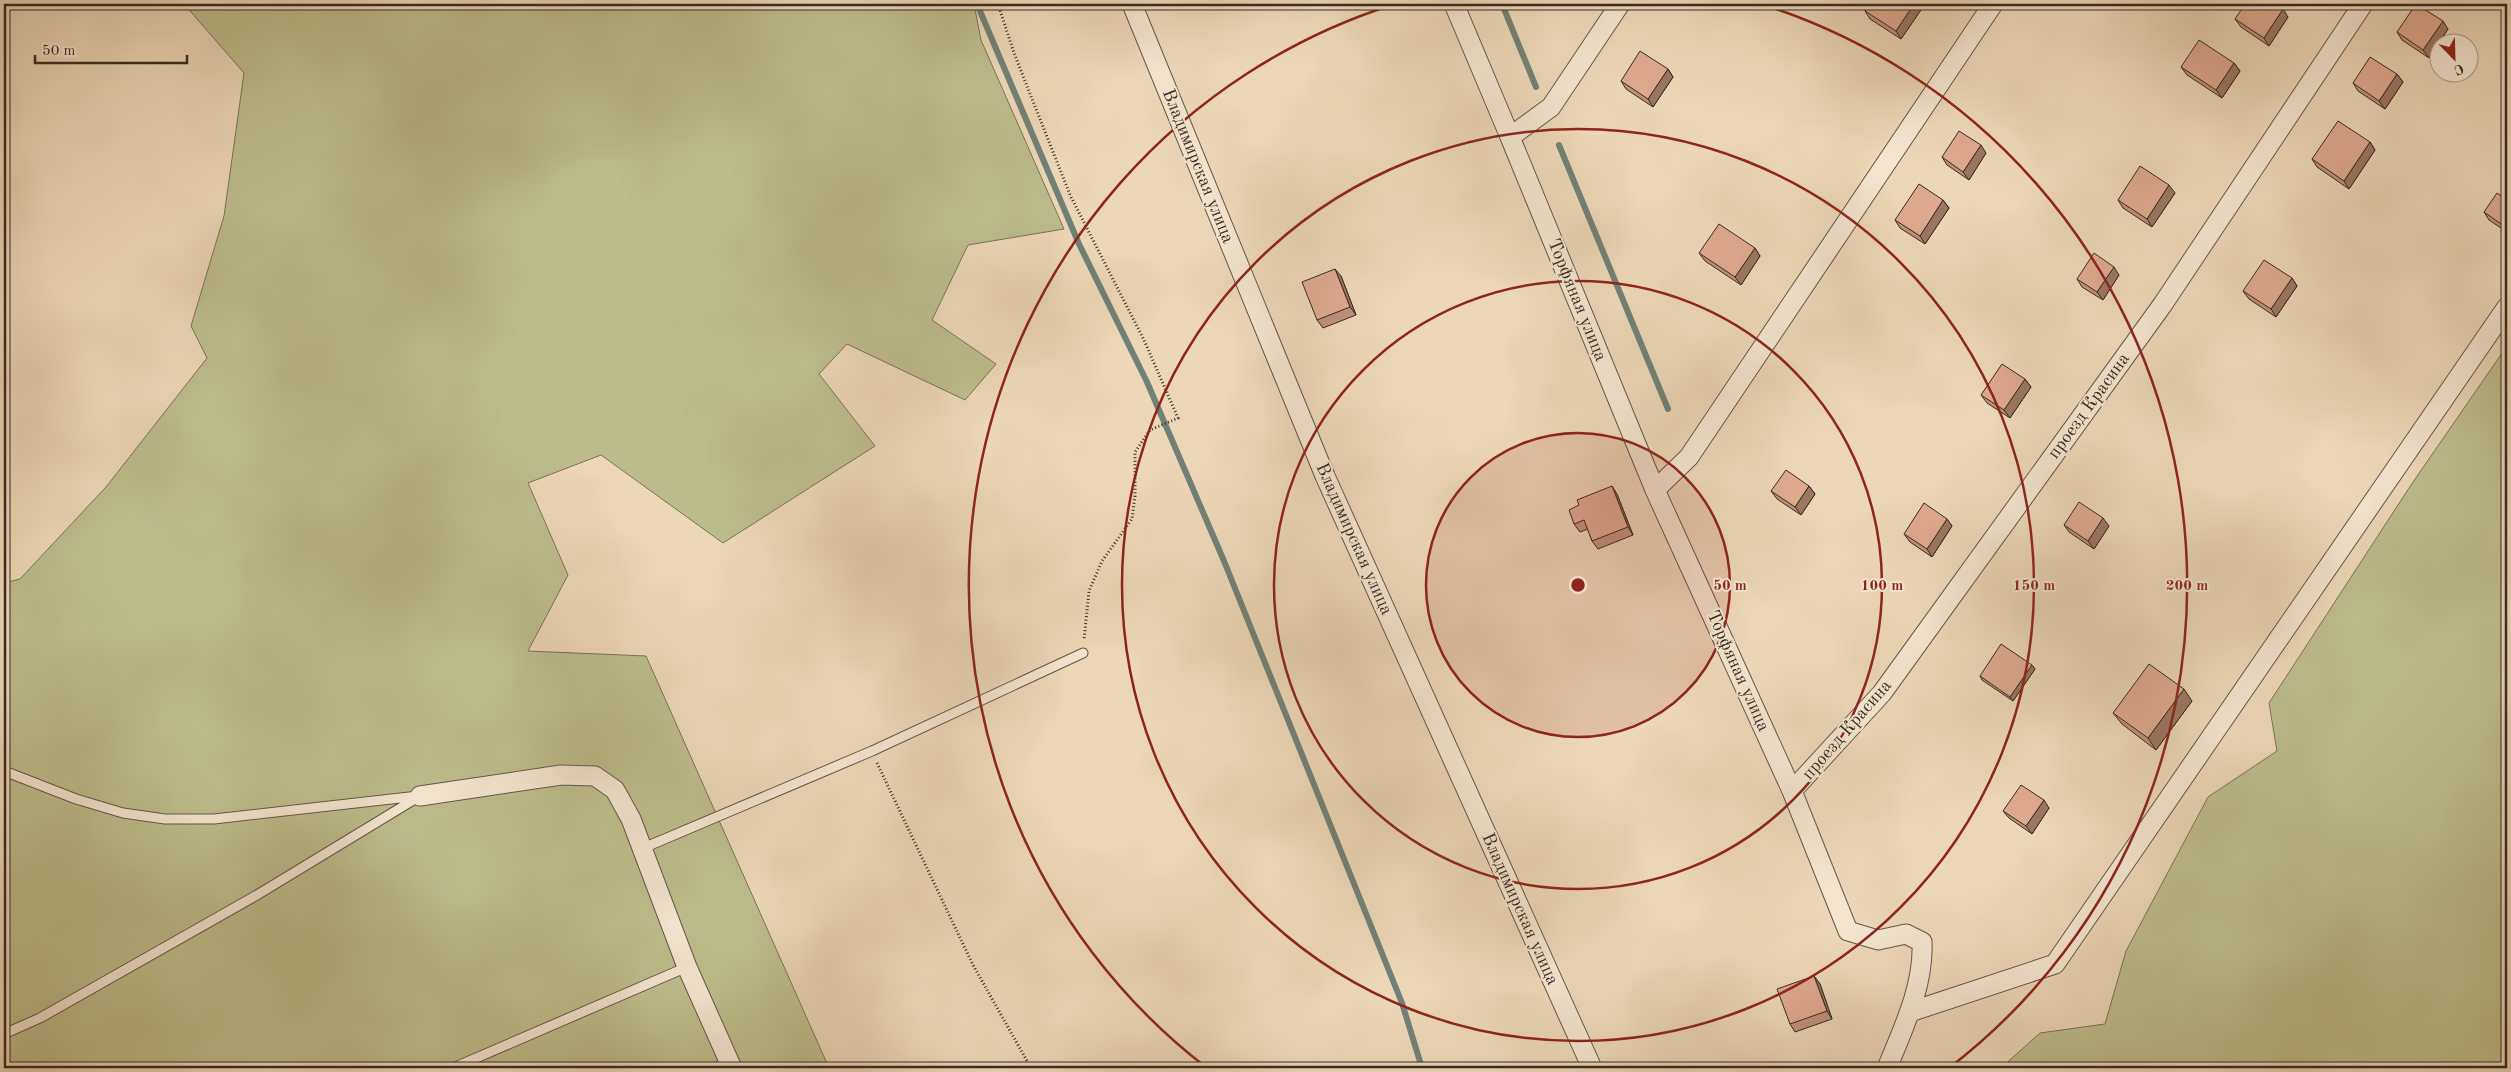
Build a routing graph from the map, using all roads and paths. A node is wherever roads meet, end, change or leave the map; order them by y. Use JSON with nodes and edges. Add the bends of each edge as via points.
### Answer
{"nodes":[{"id":1,"x":998,"y":4,"type":"edge"},
{"id":2,"x":1132,"y":4,"type":"edge"},
{"id":3,"x":1454,"y":4,"type":"edge"},
{"id":4,"x":1620,"y":4,"type":"edge"},
{"id":5,"x":1993,"y":4,"type":"edge"},
{"id":6,"x":2364,"y":4,"type":"edge"},
{"id":7,"x":1510,"y":137,"type":"junction"},
{"id":8,"x":2507,"y":307,"type":"edge"},
{"id":9,"x":1656,"y":490,"type":"junction"},
{"id":10,"x":1083,"y":653,"type":"joint"},
{"id":11,"x":872,"y":751,"type":"junction"},
{"id":12,"x":4,"y":772,"type":"edge"},
{"id":13,"x":1792,"y":791,"type":"junction"},
{"id":14,"x":420,"y":796,"type":"junction"},
{"id":15,"x":641,"y":849,"type":"junction"},
{"id":16,"x":687,"y":967,"type":"junction"},
{"id":17,"x":1910,"y":1012,"type":"junction"},
{"id":18,"x":4,"y":1034,"type":"edge"},
{"id":19,"x":725,"y":1066,"type":"edge"},
{"id":20,"x":453,"y":1068,"type":"edge"},
{"id":21,"x":1031,"y":1068,"type":"edge"},
{"id":22,"x":1592,"y":1068,"type":"edge"},
{"id":23,"x":1887,"y":1068,"type":"edge"}],
"edges":[{"from":1,"to":10,"type":"path","via":[[1070,195],[1144,340],[1178,418],[1150,430],[1135,452],[1132,519],[1102,561],[1089,591]]},
{"from":2,"to":22,"type":"street","name":"Владимирская улица","via":[[1325,476]]},
{"from":3,"to":7,"type":"street","name":"Торфяная улица"},
{"from":4,"to":7,"type":"street","via":[[1551,107]]},
{"from":5,"to":9,"type":"street","via":[[1689,457]]},
{"from":6,"to":13,"type":"street","name":"проезд Красина","via":[[2163,304],[1894,677]]},
{"from":7,"to":9,"type":"street","name":"Торфяная улица"},
{"from":8,"to":17,"type":"street","via":[[2055,964]]},
{"from":9,"to":13,"type":"street","name":"Торфяная улица"},
{"from":10,"to":11,"type":"lane"},
{"from":11,"to":15,"type":"lane"},
{"from":11,"to":21,"type":"path","via":[[973,965]]},
{"from":12,"to":14,"type":"lane","via":[[94,805],[165,819],[214,818]]},
{"from":13,"to":17,"type":"street","name":"Торфяная улица","via":[[1848,931],[1878,940],[1906,934],[1922,942],[1923,957]]},
{"from":14,"to":15,"type":"street","via":[[561,775],[595,776],[616,790]]},
{"from":14,"to":18,"type":"lane","via":[[257,895],[40,1018]]},
{"from":15,"to":16,"type":"street"},
{"from":16,"to":19,"type":"street"},
{"from":16,"to":20,"type":"lane"},
{"from":17,"to":23,"type":"street"}]}
